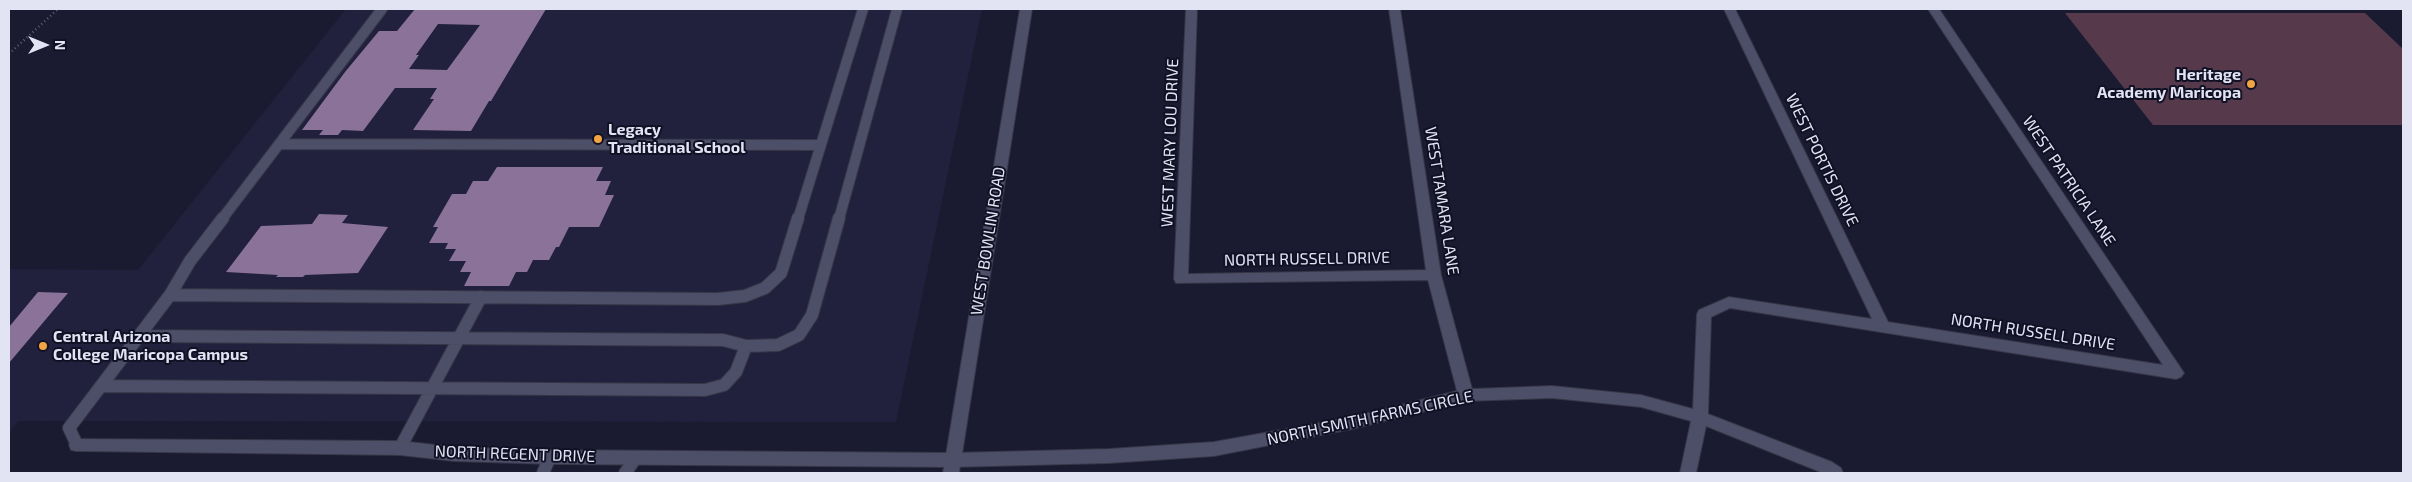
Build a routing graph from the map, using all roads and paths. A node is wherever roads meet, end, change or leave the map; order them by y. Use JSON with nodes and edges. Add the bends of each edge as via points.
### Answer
{"nodes":[{"id":1,"x":58,"y":9,"type":"edge"},
{"id":2,"x":382,"y":9,"type":"edge"},
{"id":3,"x":863,"y":9,"type":"edge"},
{"id":4,"x":897,"y":9,"type":"edge"},
{"id":5,"x":1026,"y":9,"type":"edge"},
{"id":6,"x":1191,"y":9,"type":"edge"},
{"id":7,"x":1395,"y":9,"type":"edge"},
{"id":8,"x":1729,"y":9,"type":"edge"},
{"id":9,"x":1934,"y":9,"type":"edge"},
{"id":10,"x":9,"y":54,"type":"edge"},
{"id":11,"x":279,"y":144,"type":"junction"},
{"id":12,"x":819,"y":145,"type":"junction"},
{"id":13,"x":1434,"y":275,"type":"junction"},
{"id":14,"x":1181,"y":279,"type":"joint"},
{"id":15,"x":170,"y":295,"type":"junction"},
{"id":16,"x":481,"y":297,"type":"junction"},
{"id":17,"x":1884,"y":326,"type":"junction"},
{"id":18,"x":140,"y":336,"type":"junction"},
{"id":19,"x":457,"y":339,"type":"junction"},
{"id":20,"x":746,"y":346,"type":"junction"},
{"id":21,"x":2176,"y":373,"type":"joint"},
{"id":22,"x":101,"y":386,"type":"junction"},
{"id":23,"x":432,"y":388,"type":"junction"},
{"id":24,"x":1466,"y":395,"type":"junction"},
{"id":25,"x":1700,"y":416,"type":"junction"},
{"id":26,"x":77,"y":445,"type":"joint"},
{"id":27,"x":400,"y":448,"type":"junction"},
{"id":28,"x":550,"y":457,"type":"junction"},
{"id":29,"x":636,"y":458,"type":"junction"},
{"id":30,"x":952,"y":467,"type":"edge"},
{"id":31,"x":543,"y":473,"type":"edge"},
{"id":32,"x":625,"y":473,"type":"edge"},
{"id":33,"x":1688,"y":473,"type":"edge"},
{"id":34,"x":1835,"y":473,"type":"edge"}],
"edges":[{"from":1,"to":10,"type":"path"},
{"from":2,"to":11,"type":"lane"},
{"from":3,"to":12,"type":"lane"},
{"from":4,"to":20,"type":"lane","via":[[812,315],[799,335],[778,344]]},
{"from":5,"to":30,"type":"street","name":"WEST BOWLIN ROAD"},
{"from":6,"to":14,"type":"street","name":"WEST MARY LOU DRIVE"},
{"from":7,"to":13,"type":"street","name":"WEST TAMARA LANE"},
{"from":8,"to":17,"type":"street","name":"WEST PORTIS DRIVE"},
{"from":9,"to":21,"type":"street","name":"WEST PATRICIA LANE"},
{"from":11,"to":12,"type":"lane"},
{"from":11,"to":15,"type":"lane","via":[[190,261]]},
{"from":12,"to":16,"type":"lane","via":[[781,273],[765,288],[746,296],[718,299]]},
{"from":13,"to":14,"type":"street","name":"NORTH RUSSELL DRIVE"},
{"from":13,"to":24,"type":"street","name":"WEST TAMARA LANE"},
{"from":15,"to":16,"type":"lane"},
{"from":15,"to":18,"type":"lane"},
{"from":16,"to":19,"type":"lane"},
{"from":17,"to":21,"type":"street","name":"NORTH RUSSELL DRIVE"},
{"from":17,"to":25,"type":"street","name":"NORTH RUSSELL DRIVE","via":[[1729,302],[1704,314]]},
{"from":18,"to":19,"type":"lane"},
{"from":18,"to":22,"type":"lane"},
{"from":19,"to":20,"type":"lane","via":[[723,340]]},
{"from":19,"to":23,"type":"lane"},
{"from":20,"to":23,"type":"lane","via":[[736,372],[724,384],[705,390]]},
{"from":22,"to":23,"type":"lane"},
{"from":22,"to":26,"type":"lane","via":[[69,428]]},
{"from":23,"to":27,"type":"lane"},
{"from":24,"to":25,"type":"street","name":"NORTH SMITH FARMS CIRCLE","via":[[1552,392],[1641,401]]},
{"from":24,"to":30,"type":"street","name":"NORTH SMITH FARMS CIRCLE","via":[[1352,423],[1214,449]]},
{"from":25,"to":33,"type":"street"},
{"from":25,"to":34,"type":"street","name":"NORTH SMITH FARMS CIRCLE"},
{"from":26,"to":27,"type":"street","name":"NORTH REGENT DRIVE"},
{"from":27,"to":28,"type":"street","name":"NORTH REGENT DRIVE","via":[[454,454]]},
{"from":28,"to":29,"type":"street","name":"NORTH REGENT DRIVE"},
{"from":28,"to":31,"type":"lane"},
{"from":29,"to":30,"type":"street","name":"NORTH REGENT DRIVE"},
{"from":29,"to":32,"type":"lane"}]}
